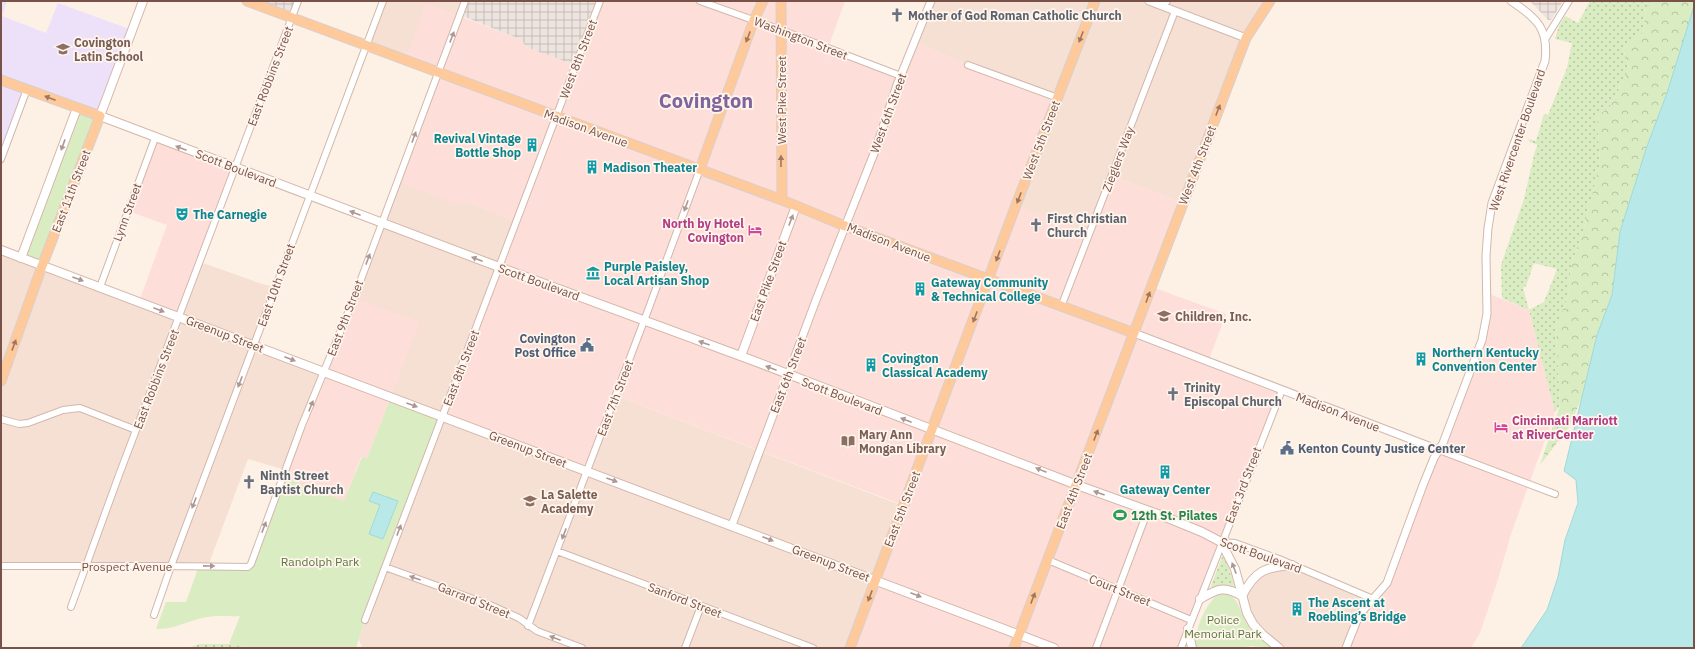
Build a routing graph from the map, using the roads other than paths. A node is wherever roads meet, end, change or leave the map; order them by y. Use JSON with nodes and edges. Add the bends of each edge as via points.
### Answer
{"nodes":[{"id":1,"x":143,"y":1,"type":"edge"},
{"id":2,"x":247,"y":1,"type":"edge"},
{"id":3,"x":298,"y":1,"type":"edge"},
{"id":4,"x":383,"y":1,"type":"edge"},
{"id":5,"x":465,"y":1,"type":"edge"},
{"id":6,"x":600,"y":1,"type":"edge"},
{"id":7,"x":700,"y":1,"type":"edge"},
{"id":8,"x":763,"y":1,"type":"edge"},
{"id":9,"x":781,"y":1,"type":"edge"},
{"id":10,"x":931,"y":1,"type":"edge"},
{"id":11,"x":1095,"y":1,"type":"edge"},
{"id":12,"x":1149,"y":1,"type":"edge"},
{"id":13,"x":1270,"y":1,"type":"edge"},
{"id":14,"x":1511,"y":1,"type":"edge"},
{"id":15,"x":1569,"y":1,"type":"edge"},
{"id":16,"x":1165,"y":4,"type":"edge"},
{"id":17,"x":1175,"y":11,"type":"junction"},
{"id":18,"x":292,"y":18,"type":"junction"},
{"id":19,"x":754,"y":20,"type":"junction"},
{"id":20,"x":781,"y":30,"type":"junction"},
{"id":21,"x":1246,"y":38,"type":"junction"},
{"id":22,"x":1546,"y":38,"type":"junction"},
{"id":23,"x":367,"y":46,"type":"junction"},
{"id":24,"x":968,"y":65,"type":"dead end"},
{"id":25,"x":438,"y":72,"type":"junction"},
{"id":26,"x":901,"y":76,"type":"junction"},
{"id":27,"x":1,"y":80,"type":"edge"},
{"id":28,"x":27,"y":90,"type":"junction"},
{"id":29,"x":1058,"y":98,"type":"junction"},
{"id":30,"x":77,"y":108,"type":"junction"},
{"id":31,"x":100,"y":116,"type":"junction"},
{"id":32,"x":556,"y":116,"type":"junction"},
{"id":33,"x":155,"y":138,"type":"junction"},
{"id":34,"x":1,"y":159,"type":"edge"},
{"id":35,"x":235,"y":168,"type":"junction"},
{"id":36,"x":700,"y":169,"type":"junction"},
{"id":37,"x":309,"y":196,"type":"junction"},
{"id":38,"x":782,"y":200,"type":"junction"},
{"id":39,"x":796,"y":206,"type":"junction"},
{"id":40,"x":382,"y":224,"type":"junction"},
{"id":41,"x":846,"y":226,"type":"junction"},
{"id":42,"x":1,"y":250,"type":"edge"},
{"id":43,"x":21,"y":258,"type":"junction"},
{"id":44,"x":42,"y":266,"type":"junction"},
{"id":45,"x":499,"y":268,"type":"junction"},
{"id":46,"x":989,"y":280,"type":"junction"},
{"id":47,"x":100,"y":287,"type":"junction"},
{"id":48,"x":1061,"y":307,"type":"junction"},
{"id":49,"x":179,"y":317,"type":"junction"},
{"id":50,"x":644,"y":321,"type":"junction"},
{"id":51,"x":1134,"y":334,"type":"junction"},
{"id":52,"x":254,"y":345,"type":"junction"},
{"id":53,"x":741,"y":356,"type":"junction"},
{"id":54,"x":324,"y":372,"type":"junction"},
{"id":55,"x":788,"y":374,"type":"junction"},
{"id":56,"x":1,"y":381,"type":"edge"},
{"id":57,"x":1282,"y":390,"type":"junction"},
{"id":58,"x":443,"y":416,"type":"junction"},
{"id":59,"x":1,"y":419,"type":"edge"},
{"id":60,"x":136,"y":430,"type":"junction"},
{"id":61,"x":932,"y":430,"type":"junction"},
{"id":62,"x":1439,"y":450,"type":"junction"},
{"id":63,"x":588,"y":471,"type":"junction"},
{"id":64,"x":1077,"y":485,"type":"junction"},
{"id":65,"x":1555,"y":494,"type":"dead end"},
{"id":66,"x":1148,"y":510,"type":"junction"},
{"id":67,"x":732,"y":525,"type":"junction"},
{"id":68,"x":1222,"y":542,"type":"junction"},
{"id":69,"x":557,"y":551,"type":"junction"},
{"id":70,"x":1048,"y":560,"type":"junction"},
{"id":71,"x":250,"y":564,"type":"joint"},
{"id":72,"x":1292,"y":565,"type":"junction"},
{"id":73,"x":1,"y":566,"type":"edge"},
{"id":74,"x":170,"y":566,"type":"junction"},
{"id":75,"x":86,"y":567,"type":"junction"},
{"id":76,"x":385,"y":567,"type":"junction"},
{"id":77,"x":875,"y":580,"type":"junction"},
{"id":78,"x":1118,"y":589,"type":"junction"},
{"id":79,"x":1242,"y":596,"type":"junction"},
{"id":80,"x":1200,"y":599,"type":"junction"},
{"id":81,"x":1373,"y":599,"type":"junction"},
{"id":82,"x":71,"y":606,"type":"dead end"},
{"id":83,"x":701,"y":606,"type":"junction"},
{"id":84,"x":154,"y":615,"type":"dead end"},
{"id":85,"x":365,"y":620,"type":"dead end"},
{"id":86,"x":1191,"y":620,"type":"junction"},
{"id":87,"x":528,"y":626,"type":"junction"},
{"id":88,"x":1188,"y":628,"type":"junction"},
{"id":89,"x":1019,"y":634,"type":"junction"},
{"id":90,"x":582,"y":648,"type":"edge"},
{"id":91,"x":685,"y":648,"type":"edge"},
{"id":92,"x":813,"y":648,"type":"edge"},
{"id":93,"x":850,"y":648,"type":"edge"},
{"id":94,"x":1014,"y":648,"type":"edge"},
{"id":95,"x":1054,"y":648,"type":"edge"},
{"id":96,"x":1096,"y":648,"type":"edge"},
{"id":97,"x":1181,"y":648,"type":"edge"},
{"id":98,"x":1192,"y":648,"type":"edge"},
{"id":99,"x":1279,"y":648,"type":"edge"},
{"id":100,"x":1346,"y":648,"type":"edge"}],
"edges":[{"from":1,"to":31,"type":"main road","name":"East 11th Street"},
{"from":2,"to":18,"type":"main road","name":"Madison Avenue"},
{"from":3,"to":18,"type":"street","name":"East Robbins Street"},
{"from":4,"to":23,"type":"street","name":"East 10th Street"},
{"from":25,"to":5,"type":"street","name":"East 9th Street","one_way":true},
{"from":6,"to":32,"type":"street","name":"West 8th Street"},
{"from":7,"to":19,"type":"street","name":"Washington Street"},
{"from":8,"to":19,"type":"main road"},
{"from":9,"to":20,"type":"main road","name":"West Pike Street"},
{"from":10,"to":26,"type":"street","name":"West 6th Street"},
{"from":11,"to":29,"type":"main road","name":"West 5th Street","one_way":true},
{"from":12,"to":16,"type":"street"},
{"from":13,"to":21,"type":"main road","name":"West 4th Street"},
{"from":14,"to":22,"type":"street","via":[[1536,20]]},
{"from":15,"to":22,"type":"street"},
{"from":16,"to":17,"type":"street"},
{"from":17,"to":21,"type":"street"},
{"from":17,"to":48,"type":"street","name":"Zieglers Way"},
{"from":18,"to":23,"type":"main road","name":"Madison Avenue"},
{"from":18,"to":35,"type":"street","name":"East Robbins Street"},
{"from":19,"to":20,"type":"street","name":"Washington Street"},
{"from":19,"to":36,"type":"main road","one_way":true},
{"from":20,"to":26,"type":"street","name":"Washington Street"},
{"from":38,"to":20,"type":"main road","name":"West Pike Street","one_way":true},
{"from":51,"to":21,"type":"main road","name":"West 4th Street","one_way":true},
{"from":22,"to":62,"type":"street","name":"West Rivercenter Boulevard","via":[[1545,61],[1492,203],[1486,256],[1487,314],[1482,340]]},
{"from":23,"to":25,"type":"main road","name":"Madison Avenue"},
{"from":23,"to":37,"type":"street","name":"East 10th Street"},
{"from":24,"to":29,"type":"street"},
{"from":25,"to":32,"type":"main road","name":"Madison Avenue"},
{"from":40,"to":25,"type":"street","name":"East 9th Street","one_way":true},
{"from":26,"to":41,"type":"street","name":"West 6th Street"},
{"from":27,"to":28,"type":"main road","name":"Scott Boulevard"},
{"from":30,"to":28,"type":"main road","name":"Scott Boulevard","one_way":true},
{"from":28,"to":34,"type":"street"},
{"from":29,"to":46,"type":"main road","name":"West 5th Street","one_way":true},
{"from":30,"to":31,"type":"main road","name":"Scott Boulevard"},
{"from":30,"to":43,"type":"main road","name":"East 11th Street","one_way":true},
{"from":31,"to":33,"type":"main road","name":"Scott Boulevard"},
{"from":31,"to":44,"type":"main road","name":"East 11th Street"},
{"from":32,"to":36,"type":"main road","name":"Madison Avenue"},
{"from":32,"to":45,"type":"street","name":"East 8th Street"},
{"from":35,"to":33,"type":"main road","name":"Scott Boulevard","one_way":true},
{"from":33,"to":47,"type":"street","name":"Lynn Street"},
{"from":35,"to":37,"type":"main road","name":"Scott Boulevard"},
{"from":35,"to":49,"type":"street","name":"East Robbins Street"},
{"from":36,"to":38,"type":"main road","name":"Madison Avenue"},
{"from":36,"to":50,"type":"street","name":"East 7th Street","one_way":true},
{"from":40,"to":37,"type":"main road","name":"Scott Boulevard","one_way":true},
{"from":37,"to":52,"type":"street","name":"East 10th Street"},
{"from":38,"to":39,"type":"main road","name":"Madison Avenue"},
{"from":39,"to":41,"type":"main road","name":"Madison Avenue"},
{"from":53,"to":39,"type":"main road","name":"East Pike Street","one_way":true},
{"from":45,"to":40,"type":"main road","name":"Scott Boulevard","one_way":true},
{"from":54,"to":40,"type":"street","name":"East 9th Street","one_way":true},
{"from":41,"to":46,"type":"main road","name":"Madison Avenue"},
{"from":41,"to":55,"type":"street","name":"East 6th Street"},
{"from":42,"to":43,"type":"main road","name":"Greenup Street"},
{"from":43,"to":44,"type":"main road","name":"Greenup Street"},
{"from":44,"to":47,"type":"main road","name":"Greenup Street","one_way":true},
{"from":56,"to":44,"type":"main road","name":"East 11th Street","one_way":true},
{"from":45,"to":50,"type":"main road","name":"Scott Boulevard"},
{"from":45,"to":58,"type":"street","name":"East 8th Street"},
{"from":46,"to":48,"type":"main road","name":"Madison Avenue"},
{"from":46,"to":61,"type":"main road","name":"East 5th Street","one_way":true},
{"from":47,"to":49,"type":"main road","name":"Greenup Street","one_way":true},
{"from":48,"to":51,"type":"main road","name":"Madison Avenue"},
{"from":49,"to":52,"type":"main road","name":"Greenup Street"},
{"from":49,"to":60,"type":"street","name":"East Robbins Street"},
{"from":53,"to":50,"type":"main road","name":"Scott Boulevard","one_way":true},
{"from":50,"to":63,"type":"street","name":"East 7th Street"},
{"from":51,"to":57,"type":"street","name":"Madison Avenue"},
{"from":64,"to":51,"type":"main road","name":"East 4th Street","one_way":true},
{"from":52,"to":54,"type":"main road","name":"Greenup Street","one_way":true},
{"from":52,"to":74,"type":"street","name":"East 10th Street","one_way":true},
{"from":55,"to":53,"type":"main road","name":"Scott Boulevard","one_way":true},
{"from":54,"to":58,"type":"main road","name":"Greenup Street","one_way":true},
{"from":71,"to":54,"type":"street","name":"East 9th Street","one_way":true},
{"from":61,"to":55,"type":"main road","name":"Scott Boulevard","one_way":true},
{"from":55,"to":67,"type":"street","name":"East 6th Street"},
{"from":57,"to":62,"type":"street","name":"Madison Avenue"},
{"from":57,"to":68,"type":"street","name":"East 3rd Street"},
{"from":58,"to":63,"type":"main road","name":"Greenup Street"},
{"from":76,"to":58,"type":"street","name":"East 8th Street","one_way":true},
{"from":59,"to":60,"type":"street","via":[[19,424],[28,423],[63,410],[80,408]]},
{"from":60,"to":75,"type":"street","name":"East Robbins Street"},
{"from":64,"to":61,"type":"main road","name":"Scott Boulevard","one_way":true},
{"from":61,"to":77,"type":"main road","name":"East 5th Street"},
{"from":62,"to":65,"type":"street","name":"Madison Avenue"},
{"from":62,"to":81,"type":"street","name":"West Rivercenter Boulevard","via":[[1423,485],[1387,583]]},
{"from":63,"to":67,"type":"main road","name":"Greenup Street","one_way":true},
{"from":63,"to":69,"type":"street","name":"East 7th Street","one_way":true},
{"from":66,"to":64,"type":"main road","name":"Scott Boulevard","one_way":true},
{"from":64,"to":70,"type":"main road","name":"East 4th Street"},
{"from":66,"to":68,"type":"main road","name":"Scott Boulevard"},
{"from":66,"to":78,"type":"street"},
{"from":67,"to":77,"type":"main road","name":"Greenup Street","one_way":true},
{"from":68,"to":72,"type":"street","name":"Scott Boulevard","via":[[1235,543]]},
{"from":79,"to":68,"type":"main road","one_way":true,"via":[[1235,569]]},
{"from":68,"to":80,"type":"street","name":"East 3rd Street"},
{"from":69,"to":83,"type":"street","name":"Sanford Street"},
{"from":69,"to":87,"type":"street","name":"East 7th Street"},
{"from":70,"to":78,"type":"street","name":"Court Street"},
{"from":89,"to":70,"type":"main road","name":"East 4th Street","one_way":true},
{"from":74,"to":71,"type":"street","name":"Prospect Avenue","one_way":true,"via":[[248,567]]},
{"from":72,"to":79,"type":"main road","via":[[1274,566],[1259,573],[1248,584]]},
{"from":72,"to":81,"type":"street","name":"Scott Boulevard"},
{"from":73,"to":75,"type":"street","name":"Prospect Avenue"},
{"from":74,"to":75,"type":"street","name":"Prospect Avenue"},
{"from":74,"to":84,"type":"street","name":"East 10th Street"},
{"from":75,"to":82,"type":"street","name":"East Robbins Street"},
{"from":76,"to":85,"type":"street","name":"East 8th Street"},
{"from":87,"to":76,"type":"street","name":"Garrard Street","one_way":true,"via":[[519,618],[490,604]]},
{"from":77,"to":89,"type":"main road","name":"Greenup Street","one_way":true},
{"from":77,"to":93,"type":"main road","name":"East 5th Street","one_way":true},
{"from":78,"to":86,"type":"street","name":"Court Street"},
{"from":78,"to":96,"type":"street"},
{"from":79,"to":80,"type":"main road","via":[[1225,589]]},
{"from":79,"to":99,"type":"main road","via":[[1253,624]]},
{"from":80,"to":86,"type":"street","name":"East 3rd Street"},
{"from":81,"to":100,"type":"street","name":"West Rivercenter Boulevard","via":[[1358,615]]},
{"from":83,"to":91,"type":"street"},
{"from":83,"to":92,"type":"street","name":"Sanford Street"},
{"from":86,"to":88,"type":"street","name":"East 3rd Street"},
{"from":90,"to":87,"type":"street","name":"Garrard Street","one_way":true},
{"from":88,"to":97,"type":"street","name":"East 3rd Street"},
{"from":88,"to":98,"type":"main road"},
{"from":89,"to":94,"type":"main road","name":"East 4th Street"},
{"from":89,"to":95,"type":"main road","name":"Greenup Street"}]}
